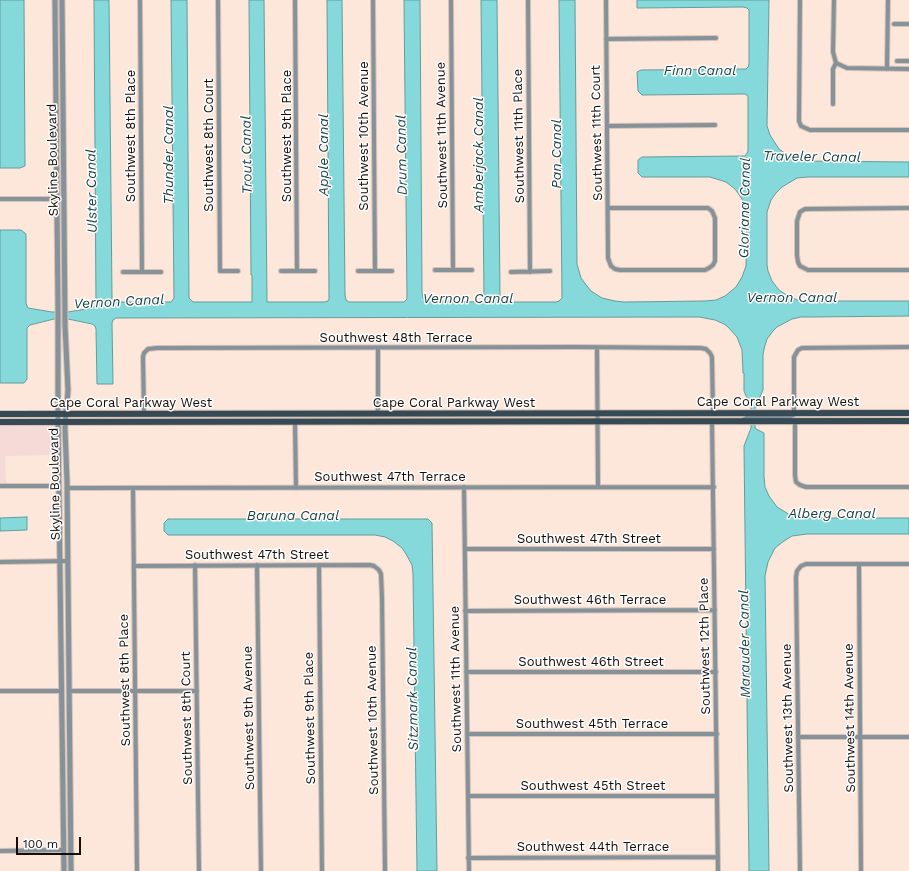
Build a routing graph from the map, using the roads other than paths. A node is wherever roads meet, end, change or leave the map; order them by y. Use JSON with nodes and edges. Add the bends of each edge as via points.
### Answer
{"nodes":[{"id":1,"x":55,"y":0,"type":"edge"},
{"id":2,"x":62,"y":0,"type":"edge"},
{"id":3,"x":140,"y":0,"type":"edge"},
{"id":4,"x":218,"y":0,"type":"edge"},
{"id":5,"x":295,"y":0,"type":"edge"},
{"id":6,"x":373,"y":0,"type":"edge"},
{"id":7,"x":451,"y":0,"type":"edge"},
{"id":8,"x":528,"y":0,"type":"edge"},
{"id":9,"x":606,"y":0,"type":"edge"},
{"id":10,"x":800,"y":0,"type":"edge"},
{"id":11,"x":834,"y":0,"type":"edge"},
{"id":12,"x":888,"y":0,"type":"edge"},
{"id":13,"x":894,"y":24,"type":"dead end"},
{"id":14,"x":909,"y":24,"type":"edge"},
{"id":15,"x":716,"y":38,"type":"dead end"},
{"id":16,"x":606,"y":39,"type":"junction"},
{"id":17,"x":897,"y":61,"type":"dead end"},
{"id":18,"x":909,"y":61,"type":"edge"},
{"id":19,"x":836,"y":63,"type":"junction"},
{"id":20,"x":887,"y":69,"type":"junction"},
{"id":21,"x":909,"y":69,"type":"edge"},
{"id":22,"x":832,"y":104,"type":"dead end"},
{"id":23,"x":715,"y":125,"type":"dead end"},
{"id":24,"x":607,"y":126,"type":"junction"},
{"id":25,"x":909,"y":130,"type":"edge"},
{"id":26,"x":0,"y":199,"type":"edge"},
{"id":27,"x":57,"y":199,"type":"junction"},
{"id":28,"x":64,"y":199,"type":"junction"},
{"id":29,"x":608,"y":208,"type":"junction"},
{"id":30,"x":909,"y":208,"type":"edge"},
{"id":31,"x":435,"y":270,"type":"dead end"},
{"id":32,"x":453,"y":270,"type":"junction"},
{"id":33,"x":472,"y":270,"type":"dead end"},
{"id":34,"x":909,"y":270,"type":"edge"},
{"id":35,"x":238,"y":271,"type":"dead end"},
{"id":36,"x":281,"y":271,"type":"dead end"},
{"id":37,"x":297,"y":271,"type":"junction"},
{"id":38,"x":315,"y":271,"type":"dead end"},
{"id":39,"x":358,"y":271,"type":"dead end"},
{"id":40,"x":375,"y":271,"type":"junction"},
{"id":41,"x":392,"y":271,"type":"dead end"},
{"id":42,"x":550,"y":271,"type":"dead end"},
{"id":43,"x":124,"y":272,"type":"dead end"},
{"id":44,"x":142,"y":272,"type":"junction"},
{"id":45,"x":161,"y":272,"type":"dead end"},
{"id":46,"x":511,"y":272,"type":"dead end"},
{"id":47,"x":530,"y":272,"type":"junction"},
{"id":48,"x":909,"y":347,"type":"edge"},
{"id":49,"x":378,"y":348,"type":"junction"},
{"id":50,"x":597,"y":348,"type":"junction"},
{"id":51,"x":597,"y":413,"type":"junction"},
{"id":52,"x":713,"y":413,"type":"junction"},
{"id":53,"x":794,"y":413,"type":"junction"},
{"id":54,"x":907,"y":413,"type":"edge"},
{"id":55,"x":0,"y":414,"type":"edge"},
{"id":56,"x":58,"y":414,"type":"junction"},
{"id":57,"x":66,"y":414,"type":"junction"},
{"id":58,"x":144,"y":414,"type":"junction"},
{"id":59,"x":377,"y":414,"type":"junction"},
{"id":60,"x":440,"y":414,"type":"junction"},
{"id":61,"x":597,"y":421,"type":"junction"},
{"id":62,"x":712,"y":421,"type":"junction"},
{"id":63,"x":741,"y":421,"type":"junction"},
{"id":64,"x":795,"y":421,"type":"junction"},
{"id":65,"x":852,"y":421,"type":"junction"},
{"id":66,"x":909,"y":421,"type":"edge"},
{"id":67,"x":0,"y":422,"type":"edge"},
{"id":68,"x":58,"y":422,"type":"junction"},
{"id":69,"x":65,"y":422,"type":"junction"},
{"id":70,"x":295,"y":422,"type":"junction"},
{"id":71,"x":318,"y":422,"type":"junction"},
{"id":72,"x":384,"y":422,"type":"junction"},
{"id":73,"x":58,"y":454,"type":"junction"},
{"id":74,"x":0,"y":486,"type":"edge"},
{"id":75,"x":59,"y":487,"type":"junction"},
{"id":76,"x":464,"y":487,"type":"junction"},
{"id":77,"x":598,"y":487,"type":"junction"},
{"id":78,"x":714,"y":487,"type":"junction"},
{"id":79,"x":909,"y":487,"type":"edge"},
{"id":80,"x":67,"y":488,"type":"junction"},
{"id":81,"x":133,"y":488,"type":"junction"},
{"id":82,"x":296,"y":488,"type":"junction"},
{"id":83,"x":67,"y":536,"type":"junction"},
{"id":84,"x":465,"y":549,"type":"junction"},
{"id":85,"x":714,"y":549,"type":"junction"},
{"id":86,"x":68,"y":561,"type":"junction"},
{"id":87,"x":0,"y":562,"type":"edge"},
{"id":88,"x":60,"y":562,"type":"junction"},
{"id":89,"x":858,"y":564,"type":"junction"},
{"id":90,"x":909,"y":564,"type":"edge"},
{"id":91,"x":195,"y":565,"type":"junction"},
{"id":92,"x":257,"y":565,"type":"junction"},
{"id":93,"x":318,"y":565,"type":"junction"},
{"id":94,"x":134,"y":566,"type":"junction"},
{"id":95,"x":379,"y":570,"type":"joint"},
{"id":96,"x":715,"y":610,"type":"junction"},
{"id":97,"x":465,"y":611,"type":"junction"},
{"id":98,"x":466,"y":672,"type":"junction"},
{"id":99,"x":716,"y":672,"type":"junction"},
{"id":100,"x":0,"y":691,"type":"edge"},
{"id":101,"x":61,"y":691,"type":"junction"},
{"id":102,"x":69,"y":691,"type":"junction"},
{"id":103,"x":135,"y":691,"type":"junction"},
{"id":104,"x":197,"y":691,"type":"junction"},
{"id":105,"x":467,"y":734,"type":"junction"},
{"id":106,"x":717,"y":734,"type":"junction"},
{"id":107,"x":798,"y":737,"type":"junction"},
{"id":108,"x":860,"y":737,"type":"junction"},
{"id":109,"x":909,"y":737,"type":"edge"},
{"id":110,"x":468,"y":796,"type":"junction"},
{"id":111,"x":717,"y":796,"type":"junction"},
{"id":112,"x":63,"y":850,"type":"junction"},
{"id":113,"x":71,"y":850,"type":"junction"},
{"id":114,"x":0,"y":851,"type":"edge"},
{"id":115,"x":718,"y":857,"type":"junction"},
{"id":116,"x":468,"y":858,"type":"junction"},
{"id":117,"x":64,"y":871,"type":"edge"},
{"id":118,"x":71,"y":871,"type":"edge"},
{"id":119,"x":137,"y":871,"type":"edge"},
{"id":120,"x":199,"y":871,"type":"edge"},
{"id":121,"x":261,"y":871,"type":"edge"},
{"id":122,"x":322,"y":871,"type":"edge"},
{"id":123,"x":385,"y":871,"type":"edge"},
{"id":124,"x":469,"y":871,"type":"edge"},
{"id":125,"x":718,"y":871,"type":"edge"},
{"id":126,"x":800,"y":871,"type":"edge"},
{"id":127,"x":861,"y":871,"type":"edge"}],
"edges":[{"from":1,"to":27,"type":"street","name":"Skyline Boulevard"},
{"from":2,"to":28,"type":"street","name":"Skyline Boulevard"},
{"from":3,"to":44,"type":"street","name":"Southwest 8th Place"},
{"from":4,"to":35,"type":"street","name":"Southwest 8th Court","via":[[220,271]]},
{"from":5,"to":37,"type":"street","name":"Southwest 9th Place"},
{"from":6,"to":40,"type":"street","name":"Southwest 10th Avenue"},
{"from":7,"to":32,"type":"street","name":"Southwest 11th Avenue"},
{"from":8,"to":47,"type":"street","name":"Southwest 11th Place"},
{"from":9,"to":16,"type":"street","name":"Southwest 11th Court"},
{"from":10,"to":25,"type":"street","via":[[801,126],[810,130]]},
{"from":11,"to":19,"type":"street","via":[[833,52]]},
{"from":12,"to":20,"type":"street"},
{"from":13,"to":14,"type":"street"},
{"from":15,"to":16,"type":"street"},
{"from":16,"to":24,"type":"street","name":"Southwest 11th Court"},
{"from":17,"to":18,"type":"street"},
{"from":19,"to":20,"type":"street","via":[[847,68]]},
{"from":19,"to":22,"type":"street","via":[[833,69]]},
{"from":20,"to":21,"type":"street"},
{"from":23,"to":24,"type":"street"},
{"from":24,"to":29,"type":"street","name":"Southwest 11th Court"},
{"from":26,"to":27,"type":"street"},
{"from":27,"to":28,"type":"street"},
{"from":27,"to":56,"type":"street","name":"Skyline Boulevard"},
{"from":28,"to":57,"type":"street","name":"Skyline Boulevard","via":[[68,390]]},
{"from":29,"to":29,"type":"street","name":"Southwest 11th Court","via":[[708,208],[715,218],[713,266],[705,270],[615,269],[608,258]]},
{"from":30,"to":34,"type":"street","via":[[805,209],[800,212],[797,221],[798,262],[808,270]]},
{"from":31,"to":32,"type":"street"},
{"from":32,"to":33,"type":"street"},
{"from":36,"to":37,"type":"street"},
{"from":37,"to":38,"type":"street"},
{"from":39,"to":40,"type":"street"},
{"from":40,"to":41,"type":"street"},
{"from":42,"to":47,"type":"street"},
{"from":43,"to":44,"type":"street"},
{"from":44,"to":45,"type":"street"},
{"from":46,"to":47,"type":"street"},
{"from":48,"to":53,"type":"street","via":[[818,347],[798,350],[794,357]]},
{"from":49,"to":50,"type":"street","name":"Southwest 48th Terrace"},
{"from":49,"to":58,"type":"street","name":"Southwest 48th Terrace","via":[[148,349],[143,357]]},
{"from":49,"to":59,"type":"street"},
{"from":50,"to":51,"type":"street"},
{"from":50,"to":52,"type":"street","name":"Southwest 48th Terrace","via":[[706,349],[712,357]]},
{"from":51,"to":52,"type":"main road","name":"Cape Coral Parkway West"},
{"from":51,"to":60,"type":"main road","name":"Cape Coral Parkway West"},
{"from":51,"to":61,"type":"street"},
{"from":52,"to":53,"type":"main road","name":"Cape Coral Parkway West"},
{"from":53,"to":54,"type":"main road","name":"Cape Coral Parkway West"},
{"from":53,"to":63,"type":"street","via":[[787,418],[748,417]]},
{"from":54,"to":65,"type":"main road","via":[[890,417],[855,417]]},
{"from":55,"to":56,"type":"main road","name":"Cape Coral Parkway West"},
{"from":56,"to":57,"type":"main road","name":"Cape Coral Parkway West"},
{"from":56,"to":68,"type":"street","name":"Skyline Boulevard"},
{"from":57,"to":58,"type":"main road","name":"Cape Coral Parkway West"},
{"from":57,"to":69,"type":"street","name":"Skyline Boulevard"},
{"from":58,"to":59,"type":"main road","name":"Cape Coral Parkway West"},
{"from":59,"to":60,"type":"main road","name":"Cape Coral Parkway West"},
{"from":59,"to":71,"type":"main road","via":[[368,418],[327,418]]},
{"from":60,"to":72,"type":"main road","via":[[426,418],[386,418]]},
{"from":61,"to":62,"type":"main road","name":"Cape Coral Parkway West"},
{"from":61,"to":72,"type":"main road","name":"Cape Coral Parkway West"},
{"from":61,"to":77,"type":"street"},
{"from":62,"to":63,"type":"main road","name":"Cape Coral Parkway West"},
{"from":62,"to":78,"type":"street","name":"Southwest 12th Place"},
{"from":63,"to":64,"type":"main road","name":"Cape Coral Parkway West"},
{"from":64,"to":65,"type":"main road","name":"Cape Coral Parkway West"},
{"from":64,"to":79,"type":"street","via":[[795,475],[796,482],[800,485]]},
{"from":65,"to":66,"type":"main road","name":"Cape Coral Parkway West"},
{"from":67,"to":68,"type":"main road","name":"Cape Coral Parkway West"},
{"from":68,"to":69,"type":"main road","name":"Cape Coral Parkway West"},
{"from":68,"to":73,"type":"street","name":"Skyline Boulevard"},
{"from":69,"to":70,"type":"main road","name":"Cape Coral Parkway West"},
{"from":69,"to":80,"type":"street","name":"Skyline Boulevard"},
{"from":70,"to":71,"type":"main road","name":"Cape Coral Parkway West"},
{"from":70,"to":82,"type":"street"},
{"from":71,"to":72,"type":"main road","name":"Cape Coral Parkway West"},
{"from":73,"to":75,"type":"street","name":"Skyline Boulevard"},
{"from":73,"to":80,"type":"street","via":[[61,482]]},
{"from":74,"to":75,"type":"street"},
{"from":75,"to":83,"type":"street","via":[[64,496]]},
{"from":75,"to":88,"type":"street","name":"Skyline Boulevard"},
{"from":76,"to":77,"type":"street","name":"Southwest 47th Terrace"},
{"from":76,"to":82,"type":"street","name":"Southwest 47th Terrace"},
{"from":76,"to":84,"type":"street","name":"Southwest 11th Avenue"},
{"from":77,"to":78,"type":"street","name":"Southwest 47th Terrace"},
{"from":78,"to":85,"type":"street","name":"Southwest 12th Place"},
{"from":80,"to":81,"type":"street","name":"Southwest 47th Terrace"},
{"from":80,"to":83,"type":"street","name":"Skyline Boulevard"},
{"from":81,"to":82,"type":"street","name":"Southwest 47th Terrace"},
{"from":81,"to":94,"type":"street","name":"Southwest 8th Place"},
{"from":83,"to":86,"type":"street","name":"Skyline Boulevard"},
{"from":84,"to":85,"type":"street","name":"Southwest 47th Street"},
{"from":84,"to":97,"type":"street","name":"Southwest 11th Avenue"},
{"from":85,"to":96,"type":"street","name":"Southwest 12th Place"},
{"from":86,"to":88,"type":"street"},
{"from":86,"to":102,"type":"street","name":"Skyline Boulevard"},
{"from":87,"to":88,"type":"street"},
{"from":88,"to":101,"type":"street","name":"Skyline Boulevard"},
{"from":89,"to":90,"type":"street"},
{"from":89,"to":107,"type":"street","name":"Southwest 13th Avenue","via":[[806,564],[797,571]]},
{"from":89,"to":108,"type":"street","name":"Southwest 14th Avenue"},
{"from":91,"to":92,"type":"street","name":"Southwest 47th Street"},
{"from":91,"to":94,"type":"street","name":"Southwest 47th Street"},
{"from":91,"to":104,"type":"street","name":"Southwest 8th Court"},
{"from":92,"to":93,"type":"street","name":"Southwest 47th Street"},
{"from":92,"to":121,"type":"street","name":"Southwest 9th Avenue"},
{"from":93,"to":95,"type":"street","name":"Southwest 47th Street","via":[[370,565]]},
{"from":93,"to":122,"type":"street","name":"Southwest 9th Place"},
{"from":94,"to":103,"type":"street","name":"Southwest 8th Place"},
{"from":95,"to":123,"type":"street","name":"Southwest 10th Avenue","via":[[382,598]]},
{"from":96,"to":97,"type":"street","name":"Southwest 46th Terrace"},
{"from":96,"to":99,"type":"street","name":"Southwest 12th Place"},
{"from":97,"to":98,"type":"street","name":"Southwest 11th Avenue"},
{"from":98,"to":99,"type":"street","name":"Southwest 46th Street"},
{"from":98,"to":105,"type":"street","name":"Southwest 11th Avenue"},
{"from":99,"to":106,"type":"street","name":"Southwest 12th Place"},
{"from":100,"to":101,"type":"street"},
{"from":101,"to":102,"type":"street"},
{"from":101,"to":112,"type":"street","name":"Skyline Boulevard"},
{"from":102,"to":103,"type":"street"},
{"from":102,"to":113,"type":"street","name":"Skyline Boulevard"},
{"from":103,"to":104,"type":"street"},
{"from":103,"to":119,"type":"street","name":"Southwest 8th Place"},
{"from":104,"to":120,"type":"street","name":"Southwest 8th Court"},
{"from":105,"to":106,"type":"street","name":"Southwest 45th Terrace"},
{"from":105,"to":110,"type":"street","name":"Southwest 11th Avenue"},
{"from":106,"to":111,"type":"street","name":"Southwest 12th Place"},
{"from":107,"to":108,"type":"street"},
{"from":107,"to":126,"type":"street","name":"Southwest 13th Avenue"},
{"from":108,"to":109,"type":"street"},
{"from":108,"to":127,"type":"street","name":"Southwest 14th Avenue"},
{"from":110,"to":111,"type":"street","name":"Southwest 45th Street"},
{"from":110,"to":116,"type":"street","name":"Southwest 11th Avenue"},
{"from":111,"to":115,"type":"street","name":"Southwest 12th Place"},
{"from":112,"to":113,"type":"street"},
{"from":112,"to":114,"type":"street"},
{"from":112,"to":117,"type":"street","name":"Skyline Boulevard"},
{"from":113,"to":118,"type":"street","name":"Skyline Boulevard"},
{"from":115,"to":116,"type":"street","name":"Southwest 44th Terrace"},
{"from":115,"to":125,"type":"street","name":"Southwest 12th Place"},
{"from":116,"to":124,"type":"street","name":"Southwest 11th Avenue"}]}
